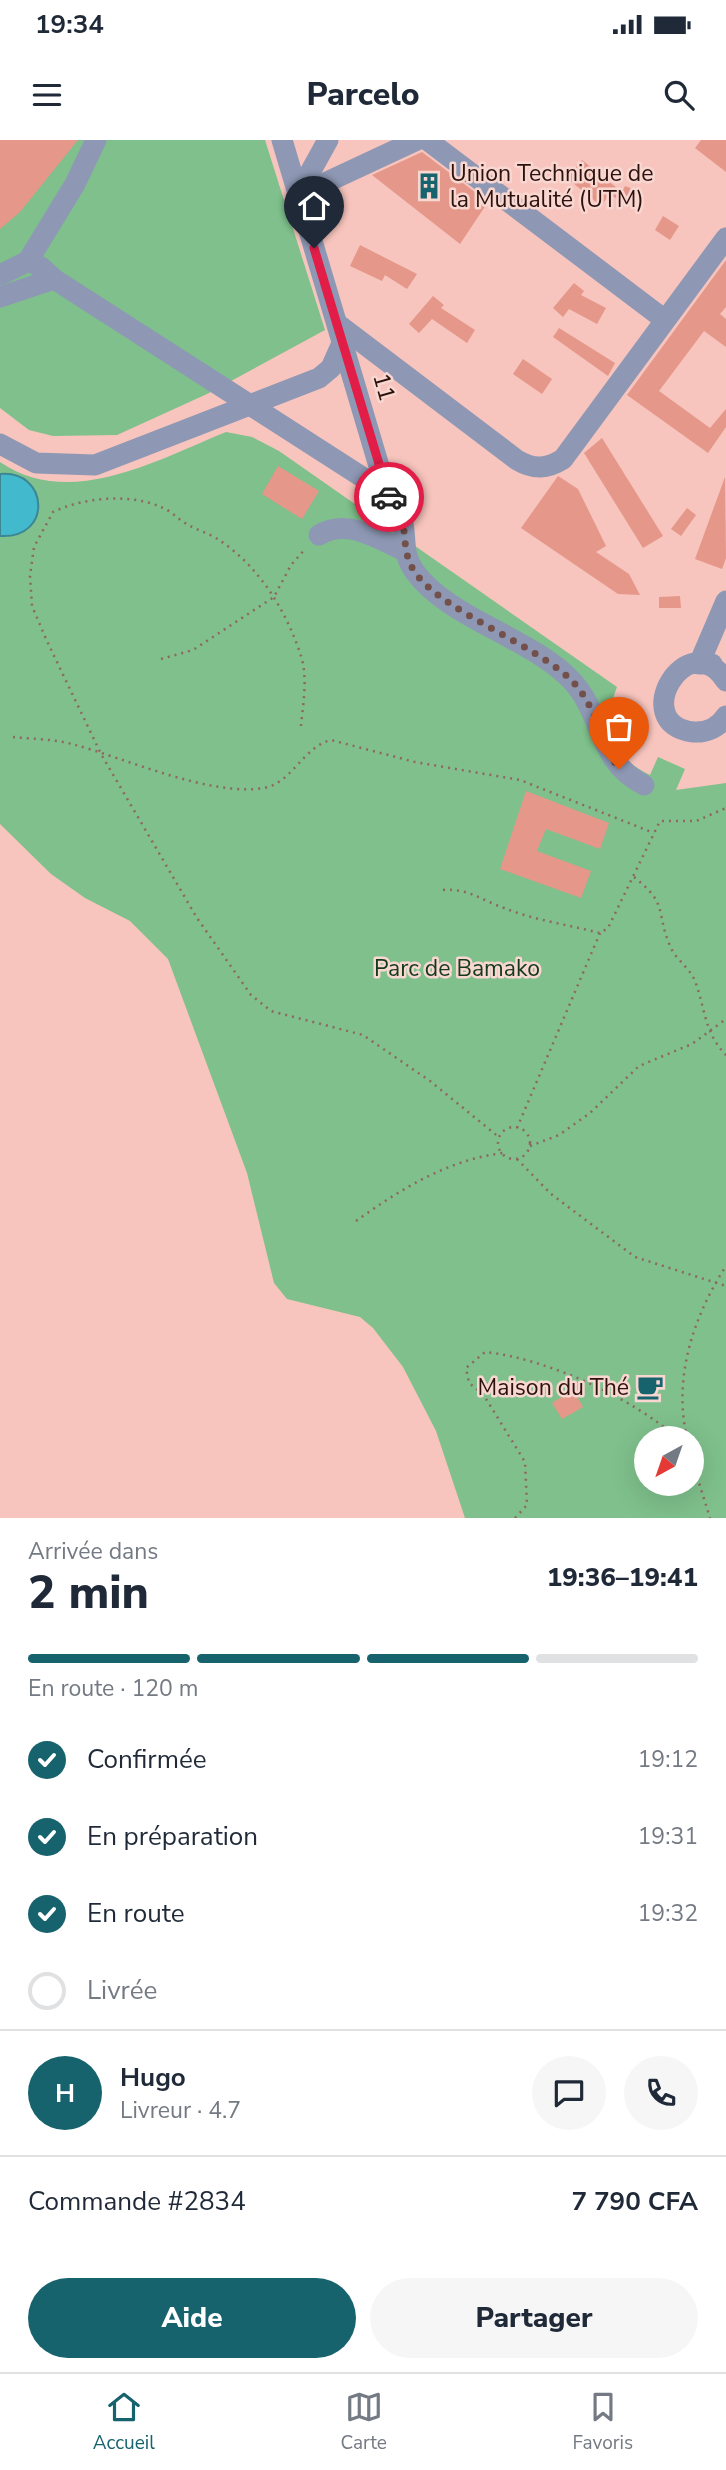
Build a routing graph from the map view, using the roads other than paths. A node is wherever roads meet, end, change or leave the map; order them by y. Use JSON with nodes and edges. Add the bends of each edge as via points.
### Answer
{"nodes":[{"id":1,"x":96,"y":140,"type":"edge"},
{"id":2,"x":282,"y":140,"type":"edge"},
{"id":3,"x":328,"y":140,"type":"edge"},
{"id":4,"x":417,"y":140,"type":"edge"},
{"id":5,"x":427,"y":140,"type":"edge"},
{"id":6,"x":297,"y":196,"type":"junction"},
{"id":7,"x":726,"y":238,"type":"edge"},
{"id":8,"x":28,"y":261,"type":"junction"},
{"id":9,"x":0,"y":275,"type":"edge"},
{"id":10,"x":54,"y":279,"type":"junction"},
{"id":11,"x":0,"y":296,"type":"edge"},
{"id":12,"x":665,"y":320,"type":"junction"},
{"id":13,"x":341,"y":333,"type":"junction"},
{"id":14,"x":251,"y":405,"type":"junction"},
{"id":15,"x":0,"y":444,"type":"edge"},
{"id":16,"x":387,"y":493,"type":"junction"},
{"id":17,"x":319,"y":535,"type":"road end"},
{"id":18,"x":404,"y":550,"type":"junction"},
{"id":19,"x":726,"y":601,"type":"edge"},
{"id":20,"x":726,"y":663,"type":"edge"},
{"id":21,"x":699,"y":664,"type":"junction"},
{"id":22,"x":726,"y":681,"type":"edge"},
{"id":23,"x":726,"y":716,"type":"edge"},
{"id":24,"x":644,"y":785,"type":"dead end"}],
"edges":[{"from":1,"to":8,"type":"street"},
{"from":2,"to":6,"type":"street","name":"11"},
{"from":3,"to":6,"type":"street"},
{"from":4,"to":6,"type":"street"},
{"from":5,"to":12,"type":"street"},
{"from":6,"to":13,"type":"street","name":"11"},
{"from":7,"to":12,"type":"street"},
{"from":8,"to":9,"type":"street"},
{"from":8,"to":10,"type":"street"},
{"from":10,"to":11,"type":"street"},
{"from":10,"to":14,"type":"street"},
{"from":12,"to":13,"type":"street","via":[[563,459],[539,468],[517,460]]},
{"from":13,"to":14,"type":"street","via":[[331,368],[319,378]]},
{"from":13,"to":16,"type":"street","name":"11"},
{"from":14,"to":15,"type":"street","via":[[95,466],[36,463]]},
{"from":14,"to":16,"type":"street"},
{"from":16,"to":18,"type":"street","name":"11","via":[[401,517]]},
{"from":17,"to":18,"type":"street","via":[[330,528],[354,529]]},
{"from":18,"to":24,"type":"street","via":[[415,572],[428,584],[572,680],[619,769]]},
{"from":19,"to":21,"type":"street"},
{"from":20,"to":21,"type":"street"},
{"from":21,"to":22,"type":"street","via":[[712,668]]},
{"from":21,"to":23,"type":"street","via":[[684,667],[669,680],[664,689],[665,709],[677,726],[696,732],[716,727]]}]}
